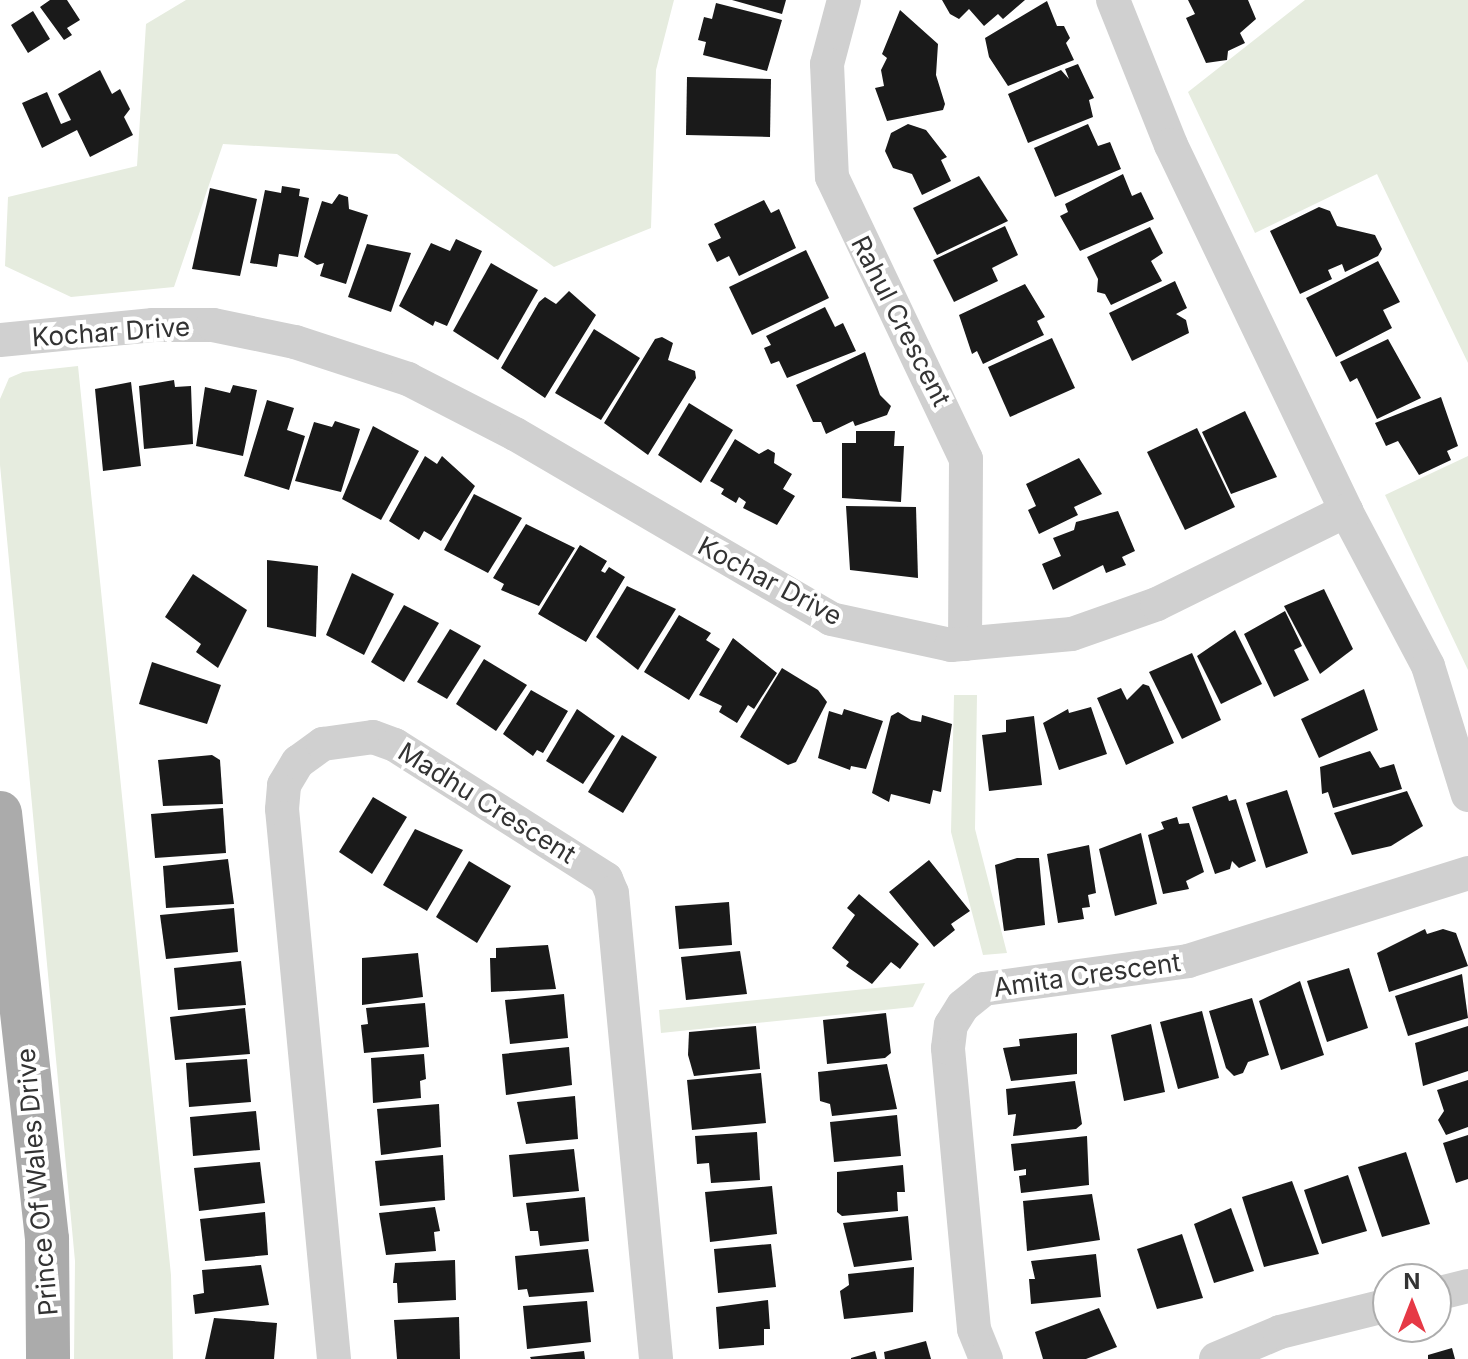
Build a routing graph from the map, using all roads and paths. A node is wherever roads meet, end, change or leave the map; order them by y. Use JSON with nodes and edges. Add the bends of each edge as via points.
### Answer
{"nodes":[{"id":1,"x":844,"y":0,"type":"edge"},
{"id":2,"x":1113,"y":0,"type":"edge"},
{"id":3,"x":0,"y":340,"type":"edge"},
{"id":4,"x":1346,"y":511,"type":"junction"},
{"id":5,"x":965,"y":644,"type":"junction"},
{"id":6,"x":1468,"y":795,"type":"edge"},
{"id":7,"x":0,"y":813,"type":"edge"},
{"id":8,"x":1468,"y":873,"type":"edge"},
{"id":9,"x":1372,"y":1309,"type":"edge"},
{"id":10,"x":48,"y":1359,"type":"edge"},
{"id":11,"x":334,"y":1359,"type":"edge"},
{"id":12,"x":656,"y":1359,"type":"edge"},
{"id":13,"x":986,"y":1359,"type":"edge"},
{"id":14,"x":1216,"y":1359,"type":"edge"}],
"edges":[{"from":1,"to":5,"type":"street","name":"Rahul Crescent","via":[[827,64],[832,177],[966,459]]},
{"from":2,"to":4,"type":"street","via":[[1171,145]]},
{"from":3,"to":5,"type":"street","name":"Kochar Drive","via":[[153,325],[213,325],[295,342],[408,379],[515,434],[831,619]]},
{"from":4,"to":5,"type":"street","name":"Kochar Drive","via":[[1157,604],[1072,634]]},
{"from":4,"to":6,"type":"street","via":[[1428,666]]},
{"from":7,"to":10,"type":"main road","name":"Prince Of Wales Drive","via":[[47,1239]]},
{"from":8,"to":13,"type":"street","name":"Amita Crescent","via":[[1188,961],[984,989],[963,1006],[951,1025],[948,1048],[974,1329]]},
{"from":9,"to":14,"type":"street","via":[[1280,1332]]},
{"from":11,"to":12,"type":"street","name":"Madhu Crescent","via":[[282,809],[284,785],[298,762],[323,744],[373,737],[395,745],[606,879],[612,893]]}]}
